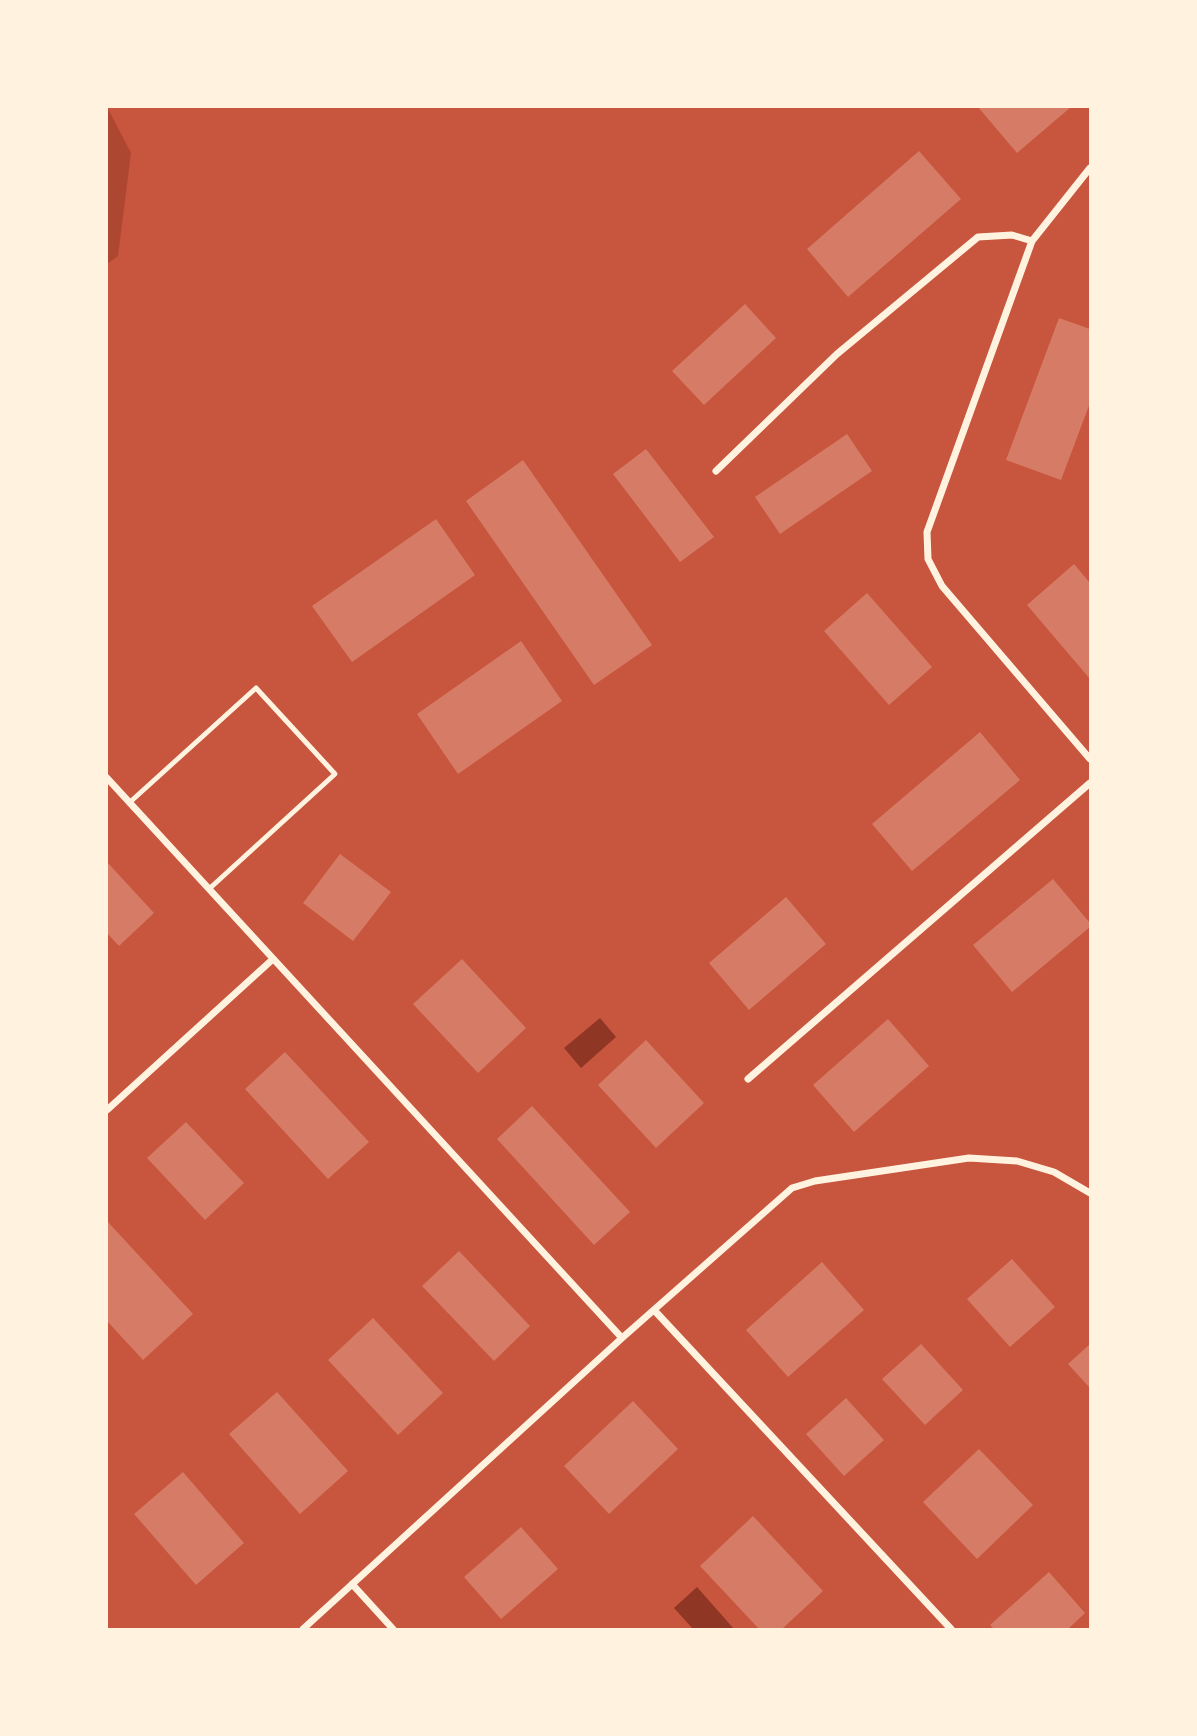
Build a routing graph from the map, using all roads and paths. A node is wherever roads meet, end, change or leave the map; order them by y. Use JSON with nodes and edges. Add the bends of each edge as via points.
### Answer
{"nodes":[{"id":1,"x":1090,"y":168,"type":"edge"},
{"id":2,"x":1032,"y":241,"type":"junction"},
{"id":3,"x":716,"y":471,"type":"dead end"},
{"id":4,"x":1090,"y":759,"type":"edge"},
{"id":5,"x":107,"y":778,"type":"edge"},
{"id":6,"x":1090,"y":783,"type":"edge"},
{"id":7,"x":129,"y":803,"type":"junction"},
{"id":8,"x":209,"y":889,"type":"junction"},
{"id":9,"x":272,"y":958,"type":"junction"},
{"id":10,"x":748,"y":1079,"type":"dead end"},
{"id":11,"x":107,"y":1110,"type":"edge"},
{"id":12,"x":1090,"y":1192,"type":"edge"},
{"id":13,"x":654,"y":1310,"type":"junction"},
{"id":14,"x":622,"y":1338,"type":"junction"},
{"id":15,"x":352,"y":1584,"type":"junction"},
{"id":16,"x":303,"y":1629,"type":"edge"},
{"id":17,"x":393,"y":1629,"type":"edge"},
{"id":18,"x":951,"y":1629,"type":"edge"}],
"edges":[{"from":1,"to":2,"type":"street"},
{"from":2,"to":3,"type":"street","via":[[1012,235],[978,237],[837,354]]},
{"from":2,"to":4,"type":"street","via":[[927,532],[928,559],[942,586]]},
{"from":5,"to":7,"type":"street"},
{"from":6,"to":10,"type":"street"},
{"from":7,"to":8,"type":"street"},
{"from":7,"to":8,"type":"lane","via":[[256,688],[335,774]]},
{"from":8,"to":9,"type":"street"},
{"from":9,"to":11,"type":"street"},
{"from":9,"to":14,"type":"street"},
{"from":12,"to":13,"type":"street","via":[[1054,1172],[1017,1161],[969,1158],[815,1181],[781,1196]]},
{"from":13,"to":14,"type":"street"},
{"from":13,"to":18,"type":"street"},
{"from":14,"to":15,"type":"street"},
{"from":15,"to":16,"type":"street"},
{"from":15,"to":17,"type":"street"}]}
